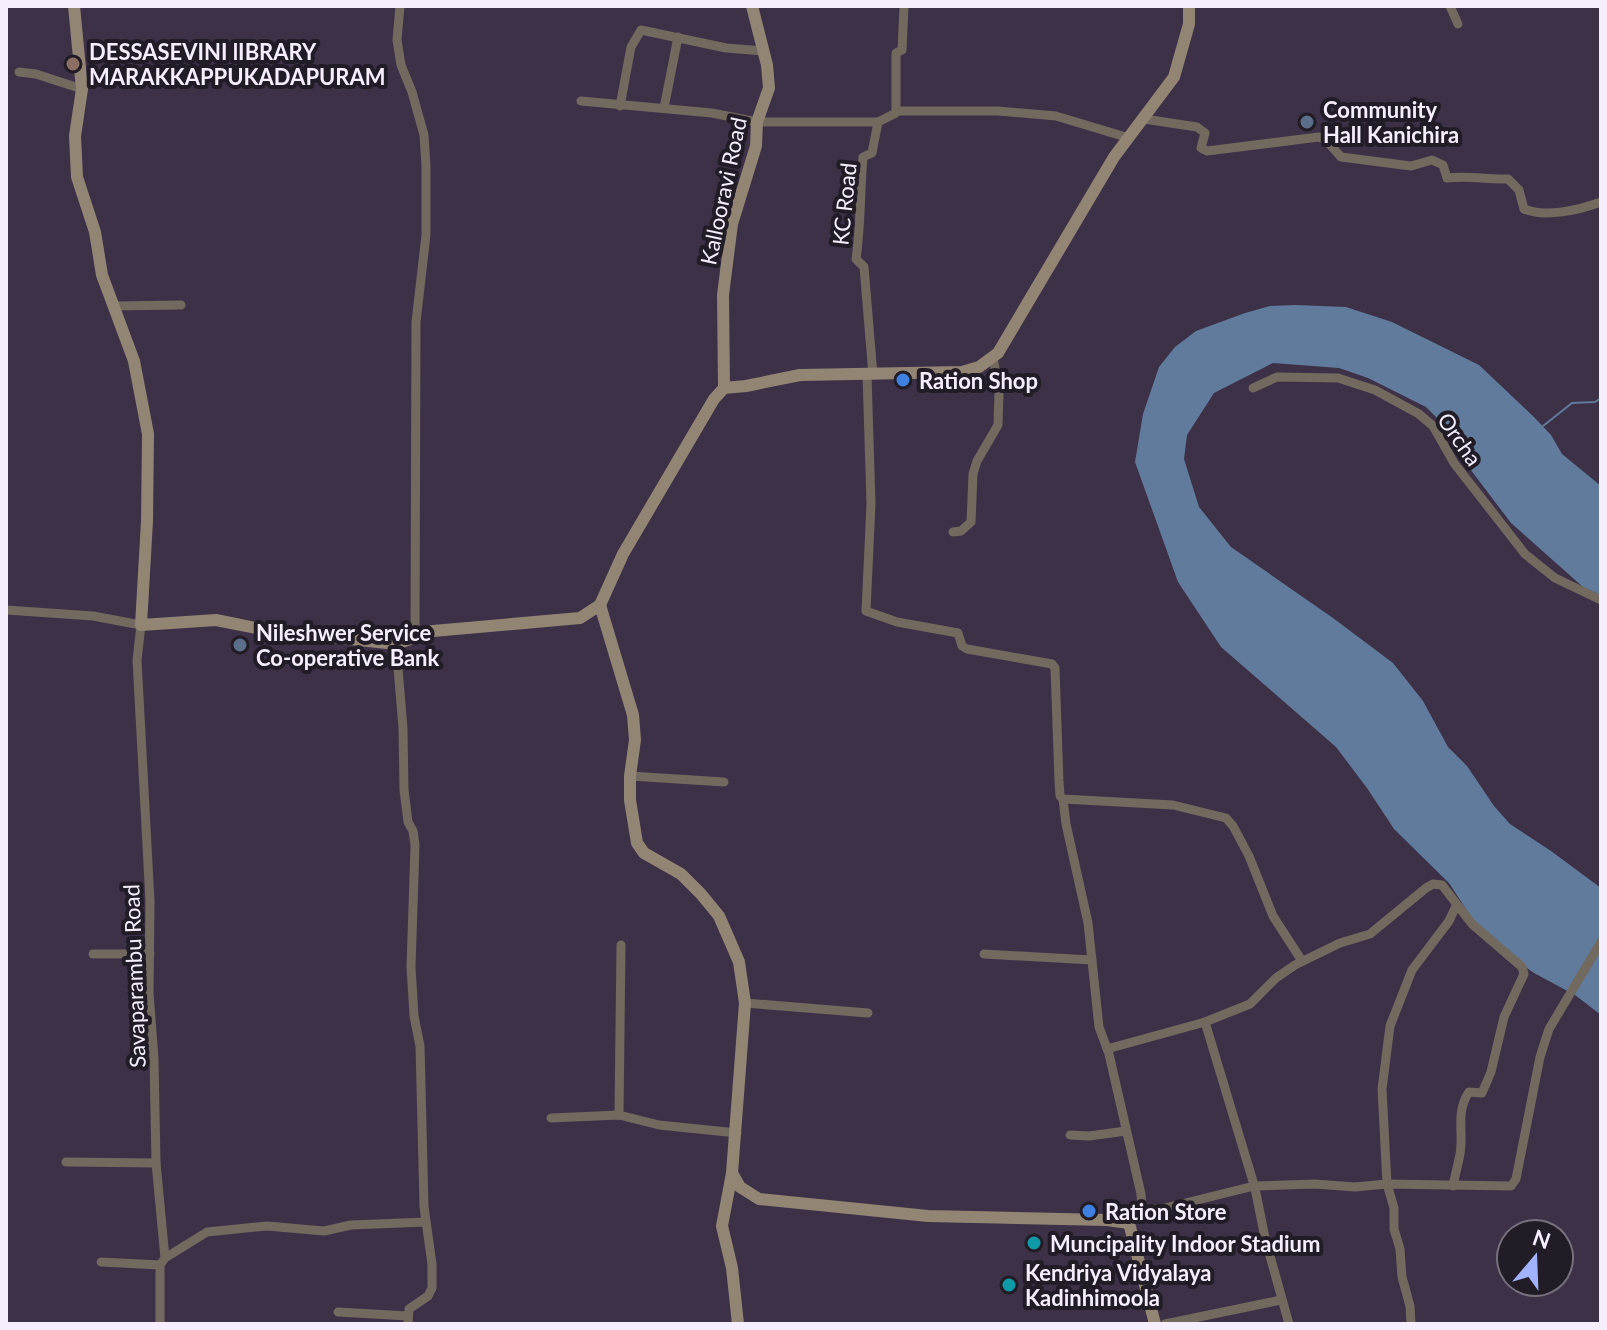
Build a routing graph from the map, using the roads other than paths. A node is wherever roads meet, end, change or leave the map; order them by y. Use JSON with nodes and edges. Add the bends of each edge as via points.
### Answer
{"nodes":[{"id":1,"x":400,"y":6,"type":"edge"},
{"id":2,"x":752,"y":6,"type":"edge"},
{"id":3,"x":904,"y":6,"type":"edge"},
{"id":4,"x":1189,"y":6,"type":"edge"},
{"id":5,"x":1450,"y":6,"type":"edge"},
{"id":6,"x":71,"y":7,"type":"edge"},
{"id":7,"x":1458,"y":24,"type":"dead end"},
{"id":8,"x":678,"y":37,"type":"junction"},
{"id":9,"x":763,"y":51,"type":"junction"},
{"id":10,"x":19,"y":72,"type":"dead end"},
{"id":11,"x":82,"y":89,"type":"junction"},
{"id":12,"x":581,"y":101,"type":"dead end"},
{"id":13,"x":620,"y":106,"type":"junction"},
{"id":14,"x":664,"y":108,"type":"junction"},
{"id":15,"x":896,"y":111,"type":"junction"},
{"id":16,"x":1144,"y":119,"type":"junction"},
{"id":17,"x":757,"y":122,"type":"junction"},
{"id":18,"x":878,"y":122,"type":"junction"},
{"id":19,"x":1129,"y":138,"type":"junction"},
{"id":20,"x":1601,"y":202,"type":"edge"},
{"id":21,"x":181,"y":305,"type":"dead end"},
{"id":22,"x":116,"y":306,"type":"junction"},
{"id":23,"x":993,"y":357,"type":"junction"},
{"id":24,"x":870,"y":375,"type":"junction"},
{"id":25,"x":724,"y":388,"type":"junction"},
{"id":26,"x":1253,"y":388,"type":"dead end"},
{"id":27,"x":953,"y":532,"type":"dead end"},
{"id":28,"x":1601,"y":600,"type":"edge"},
{"id":29,"x":600,"y":605,"type":"junction"},
{"id":30,"x":6,"y":610,"type":"edge"},
{"id":31,"x":141,"y":625,"type":"junction"},
{"id":32,"x":415,"y":638,"type":"junction"},
{"id":33,"x":396,"y":644,"type":"junction"},
{"id":34,"x":630,"y":776,"type":"junction"},
{"id":35,"x":724,"y":782,"type":"dead end"},
{"id":36,"x":1063,"y":799,"type":"junction"},
{"id":37,"x":1456,"y":906,"type":"junction"},
{"id":38,"x":1601,"y":942,"type":"edge"},
{"id":39,"x":621,"y":945,"type":"dead end"},
{"id":40,"x":93,"y":954,"type":"dead end"},
{"id":41,"x":150,"y":954,"type":"junction"},
{"id":42,"x":984,"y":954,"type":"dead end"},
{"id":43,"x":1092,"y":960,"type":"junction"},
{"id":44,"x":1302,"y":961,"type":"junction"},
{"id":45,"x":745,"y":1003,"type":"junction"},
{"id":46,"x":868,"y":1013,"type":"dead end"},
{"id":47,"x":1205,"y":1022,"type":"junction"},
{"id":48,"x":1107,"y":1049,"type":"junction"},
{"id":49,"x":619,"y":1115,"type":"junction"},
{"id":50,"x":551,"y":1118,"type":"dead end"},
{"id":51,"x":1126,"y":1131,"type":"junction"},
{"id":52,"x":737,"y":1133,"type":"junction"},
{"id":53,"x":1070,"y":1135,"type":"dead end"},
{"id":54,"x":66,"y":1162,"type":"dead end"},
{"id":55,"x":156,"y":1163,"type":"junction"},
{"id":56,"x":732,"y":1173,"type":"junction"},
{"id":57,"x":1387,"y":1184,"type":"junction"},
{"id":58,"x":1254,"y":1186,"type":"junction"},
{"id":59,"x":1453,"y":1186,"type":"junction"},
{"id":60,"x":1142,"y":1209,"type":"junction"},
{"id":61,"x":426,"y":1222,"type":"junction"},
{"id":62,"x":1129,"y":1223,"type":"junction"},
{"id":63,"x":101,"y":1262,"type":"dead end"},
{"id":64,"x":162,"y":1262,"type":"junction"},
{"id":65,"x":1281,"y":1300,"type":"junction"},
{"id":66,"x":338,"y":1312,"type":"dead end"},
{"id":67,"x":408,"y":1320,"type":"edge"},
{"id":68,"x":160,"y":1324,"type":"edge"},
{"id":69,"x":738,"y":1324,"type":"edge"},
{"id":70,"x":1155,"y":1324,"type":"edge"},
{"id":71,"x":1165,"y":1324,"type":"edge"},
{"id":72,"x":1289,"y":1324,"type":"edge"},
{"id":73,"x":1411,"y":1324,"type":"edge"}],
"edges":[{"from":1,"to":32,"type":"street","via":[[401,65],[424,135],[426,166],[426,235],[416,322]]},
{"from":2,"to":9,"type":"main road","name":"Kallooravi Road"},
{"from":3,"to":15,"type":"street","via":[[902,50],[896,53]]},
{"from":4,"to":16,"type":"main road","via":[[1174,77]]},
{"from":5,"to":7,"type":"street"},
{"from":6,"to":11,"type":"main road"},
{"from":8,"to":9,"type":"street"},
{"from":8,"to":13,"type":"street","via":[[641,30],[631,47]]},
{"from":8,"to":14,"type":"street"},
{"from":9,"to":17,"type":"main road","name":"Kallooravi Road","via":[[769,88]]},
{"from":10,"to":11,"type":"street"},
{"from":11,"to":22,"type":"main road","via":[[75,136],[77,177],[102,275]]},
{"from":12,"to":13,"type":"street"},
{"from":13,"to":14,"type":"street"},
{"from":14,"to":17,"type":"street"},
{"from":15,"to":18,"type":"street"},
{"from":15,"to":19,"type":"street","via":[[1056,116]]},
{"from":16,"to":19,"type":"main road"},
{"from":16,"to":20,"type":"street","via":[[1197,127],[1205,133],[1201,148],[1207,151],[1319,137],[1341,157],[1411,166],[1432,160],[1443,165],[1447,178],[1508,179],[1519,190],[1524,209],[1535,214]]},
{"from":17,"to":18,"type":"street"},
{"from":17,"to":25,"type":"main road","name":"Kallooravi Road","via":[[756,146],[732,224],[723,295]]},
{"from":18,"to":24,"type":"street","name":"KC Road","via":[[872,153],[863,157],[856,259],[864,267]]},
{"from":19,"to":23,"type":"main road"},
{"from":21,"to":22,"type":"street"},
{"from":22,"to":31,"type":"main road","via":[[134,361],[148,434]]},
{"from":23,"to":24,"type":"main road","via":[[962,372]]},
{"from":23,"to":27,"type":"street","via":[[998,425],[973,474],[971,522]]},
{"from":24,"to":25,"type":"main road","via":[[800,375]]},
{"from":24,"to":36,"type":"street","via":[[866,611],[958,633],[967,649],[1052,664]]},
{"from":25,"to":29,"type":"main road","via":[[623,554]]},
{"from":26,"to":28,"type":"street","name":"Orcha","via":[[1277,377],[1338,378],[1375,390],[1419,414],[1525,554],[1555,578]]},
{"from":29,"to":32,"type":"main road","via":[[580,618],[433,631]]},
{"from":29,"to":34,"type":"main road","via":[[633,715]]},
{"from":30,"to":31,"type":"street"},
{"from":31,"to":33,"type":"main road","via":[[216,620]]},
{"from":31,"to":41,"type":"street","name":"Savaparambu Road","via":[[137,660]]},
{"from":32,"to":33,"type":"main road"},
{"from":33,"to":61,"type":"street","via":[[404,790],[415,845],[411,967],[420,1046]]},
{"from":34,"to":35,"type":"street"},
{"from":34,"to":45,"type":"main road","via":[[637,843],[644,853],[681,874],[719,916],[739,962]]},
{"from":36,"to":43,"type":"street"},
{"from":36,"to":44,"type":"street","via":[[1173,805],[1226,818],[1249,856],[1273,916]]},
{"from":37,"to":44,"type":"street","via":[[1442,885],[1433,884],[1370,934]]},
{"from":37,"to":57,"type":"street","via":[[1412,970],[1390,1026],[1382,1089]]},
{"from":37,"to":59,"type":"street","via":[[1524,974],[1504,1017],[1482,1093],[1466,1096]]},
{"from":38,"to":59,"type":"street","via":[[1554,1018],[1540,1057],[1516,1179],[1511,1186]]},
{"from":39,"to":49,"type":"street"},
{"from":40,"to":41,"type":"street"},
{"from":41,"to":55,"type":"street","name":"Savaparambu Road"},
{"from":42,"to":43,"type":"street"},
{"from":43,"to":48,"type":"street","via":[[1099,1027]]},
{"from":44,"to":47,"type":"street","via":[[1250,1004]]},
{"from":45,"to":46,"type":"street"},
{"from":45,"to":52,"type":"main road"},
{"from":47,"to":48,"type":"street"},
{"from":47,"to":58,"type":"street"},
{"from":48,"to":51,"type":"street"},
{"from":49,"to":50,"type":"street"},
{"from":49,"to":52,"type":"street"},
{"from":51,"to":53,"type":"street"},
{"from":51,"to":60,"type":"street"},
{"from":52,"to":56,"type":"main road"},
{"from":54,"to":55,"type":"street"},
{"from":55,"to":64,"type":"street","name":"Savaparambu Road"},
{"from":56,"to":62,"type":"main road","via":[[740,1187],[759,1199],[928,1216]]},
{"from":56,"to":69,"type":"main road","via":[[722,1226]]},
{"from":57,"to":58,"type":"street"},
{"from":57,"to":59,"type":"street"},
{"from":57,"to":73,"type":"street"},
{"from":58,"to":60,"type":"street"},
{"from":58,"to":65,"type":"street"},
{"from":60,"to":62,"type":"street"},
{"from":61,"to":64,"type":"street","via":[[324,1231],[267,1226],[207,1232]]},
{"from":61,"to":67,"type":"street","via":[[432,1288],[409,1309]]},
{"from":62,"to":70,"type":"main road"},
{"from":63,"to":64,"type":"street"},
{"from":64,"to":68,"type":"street","name":"Savaparambu Road"},
{"from":65,"to":71,"type":"street"},
{"from":65,"to":72,"type":"street"},
{"from":66,"to":67,"type":"street"}]}
